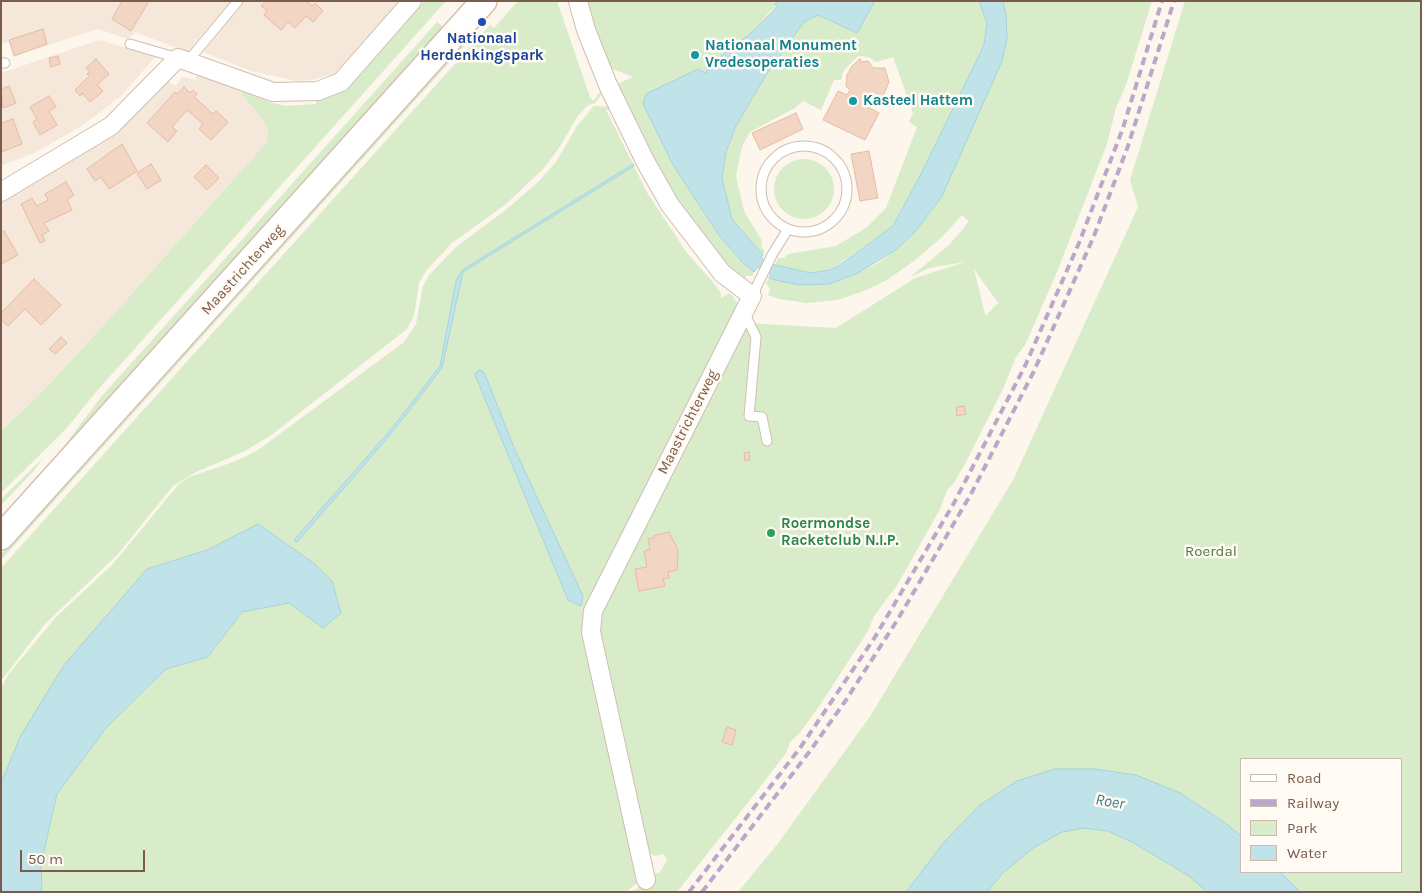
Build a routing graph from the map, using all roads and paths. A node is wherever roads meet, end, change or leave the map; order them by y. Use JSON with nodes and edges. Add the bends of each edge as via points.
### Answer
{"nodes":[{"id":1,"x":238,"y":1,"type":"edge"},
{"id":2,"x":412,"y":1,"type":"edge"},
{"id":3,"x":484,"y":1,"type":"edge"},
{"id":4,"x":578,"y":1,"type":"edge"},
{"id":5,"x":130,"y":44,"type":"dead end"},
{"id":6,"x":183,"y":59,"type":"junction"},
{"id":7,"x":1,"y":192,"type":"edge"},
{"id":8,"x":788,"y":229,"type":"junction"},
{"id":9,"x":751,"y":296,"type":"junction"},
{"id":10,"x":767,"y":441,"type":"dead end"},
{"id":11,"x":1,"y":537,"type":"edge"},
{"id":12,"x":646,"y":880,"type":"dead end"}],
"edges":[{"from":1,"to":6,"type":"lane"},
{"from":2,"to":6,"type":"street","via":[[341,82],[318,90],[273,92]]},
{"from":3,"to":11,"type":"main road","name":"Maastrichterweg"},
{"from":4,"to":9,"type":"street","via":[[608,85],[670,205],[722,273]]},
{"from":5,"to":6,"type":"lane"},
{"from":6,"to":7,"type":"street","via":[[111,126]]},
{"from":8,"to":8,"type":"lane","via":[[802,232],[821,227],[837,215],[844,204],[845,177],[830,155],[818,148],[803,146],[782,152],[766,167],[761,181],[761,196],[766,210],[776,222]]},
{"from":8,"to":9,"type":"lane"},
{"from":9,"to":10,"type":"lane","via":[[756,337],[749,416],[762,417]]},
{"from":9,"to":12,"type":"street","name":"Maastrichterweg","via":[[593,610],[591,632]]}]}
